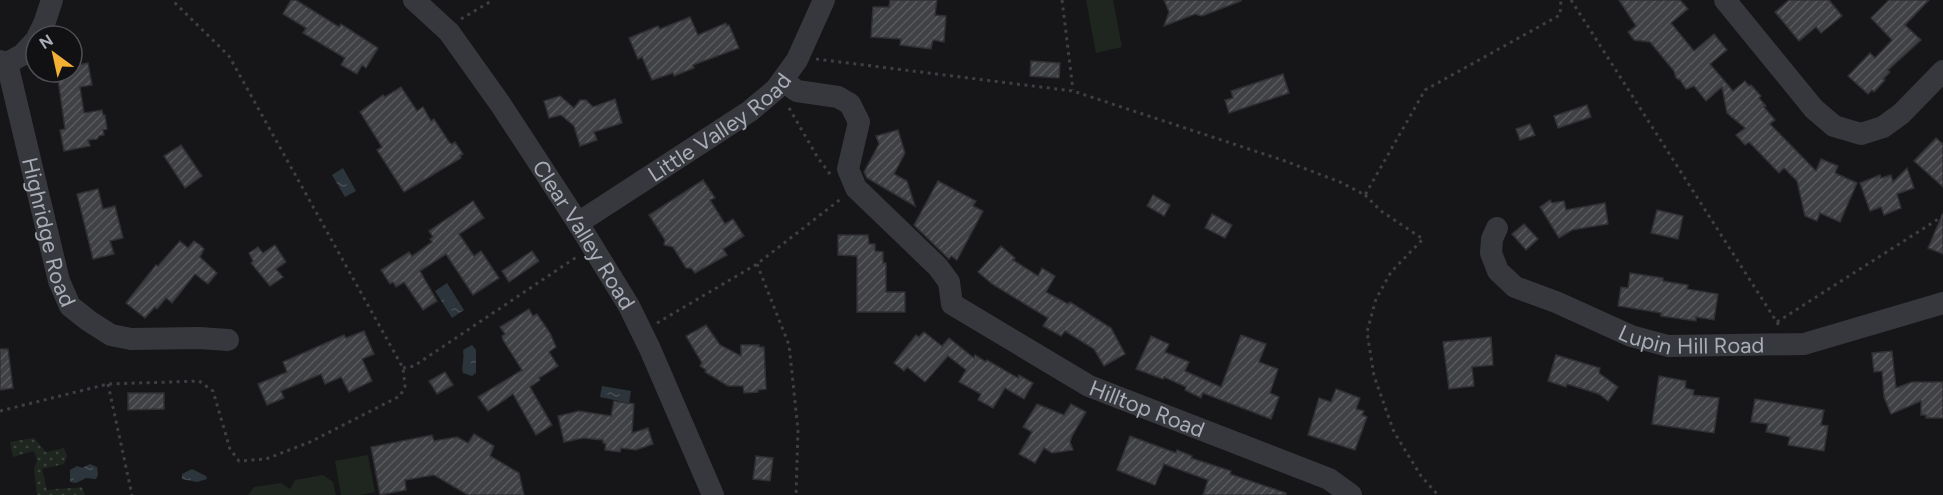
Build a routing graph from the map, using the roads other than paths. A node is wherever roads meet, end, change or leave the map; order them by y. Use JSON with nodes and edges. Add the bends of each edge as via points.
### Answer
{"nodes":[{"id":1,"x":52,"y":0,"type":"edge"},
{"id":2,"x":414,"y":0,"type":"edge"},
{"id":3,"x":430,"y":0,"type":"edge"},
{"id":4,"x":824,"y":0,"type":"edge"},
{"id":5,"x":1725,"y":0,"type":"edge"},
{"id":6,"x":446,"y":22,"type":"junction"},
{"id":7,"x":44,"y":24,"type":"edge"},
{"id":8,"x":24,"y":53,"type":"edge"},
{"id":9,"x":4,"y":62,"type":"edge"},
{"id":10,"x":1943,"y":72,"type":"edge"},
{"id":11,"x":783,"y":81,"type":"junction"},
{"id":12,"x":578,"y":223,"type":"junction"},
{"id":13,"x":1497,"y":228,"type":"dead end"},
{"id":14,"x":1943,"y":303,"type":"edge"},
{"id":15,"x":228,"y":340,"type":"dead end"},
{"id":16,"x":713,"y":495,"type":"edge"},
{"id":17,"x":1351,"y":495,"type":"edge"}],
"edges":[{"from":1,"to":7,"type":"street"},
{"from":2,"to":6,"type":"street","name":"Clear Valley Road"},
{"from":3,"to":6,"type":"street"},
{"from":4,"to":11,"type":"street","name":"Little Valley Road","via":[[797,60]]},
{"from":5,"to":10,"type":"street","via":[[1814,109],[1834,126],[1861,134],[1883,127]]},
{"from":6,"to":12,"type":"street","name":"Clear Valley Road"},
{"from":8,"to":9,"type":"street"},
{"from":9,"to":15,"type":"street","name":"Highridge Road","via":[[59,280],[70,306],[111,334],[131,339]]},
{"from":11,"to":12,"type":"street","name":"Little Valley Road","via":[[750,111]]},
{"from":11,"to":17,"type":"street","name":"Hilltop Road","via":[[797,91],[838,96],[850,104],[859,122],[848,169],[856,188],[938,267],[949,282],[952,304],[1089,386],[1329,479]]},
{"from":12,"to":16,"type":"street","name":"Clear Valley Road","via":[[629,306]]},
{"from":13,"to":14,"type":"street","name":"Lupin Hill Road","via":[[1491,253],[1498,271],[1515,287],[1631,336],[1668,346],[1804,344]]}]}
